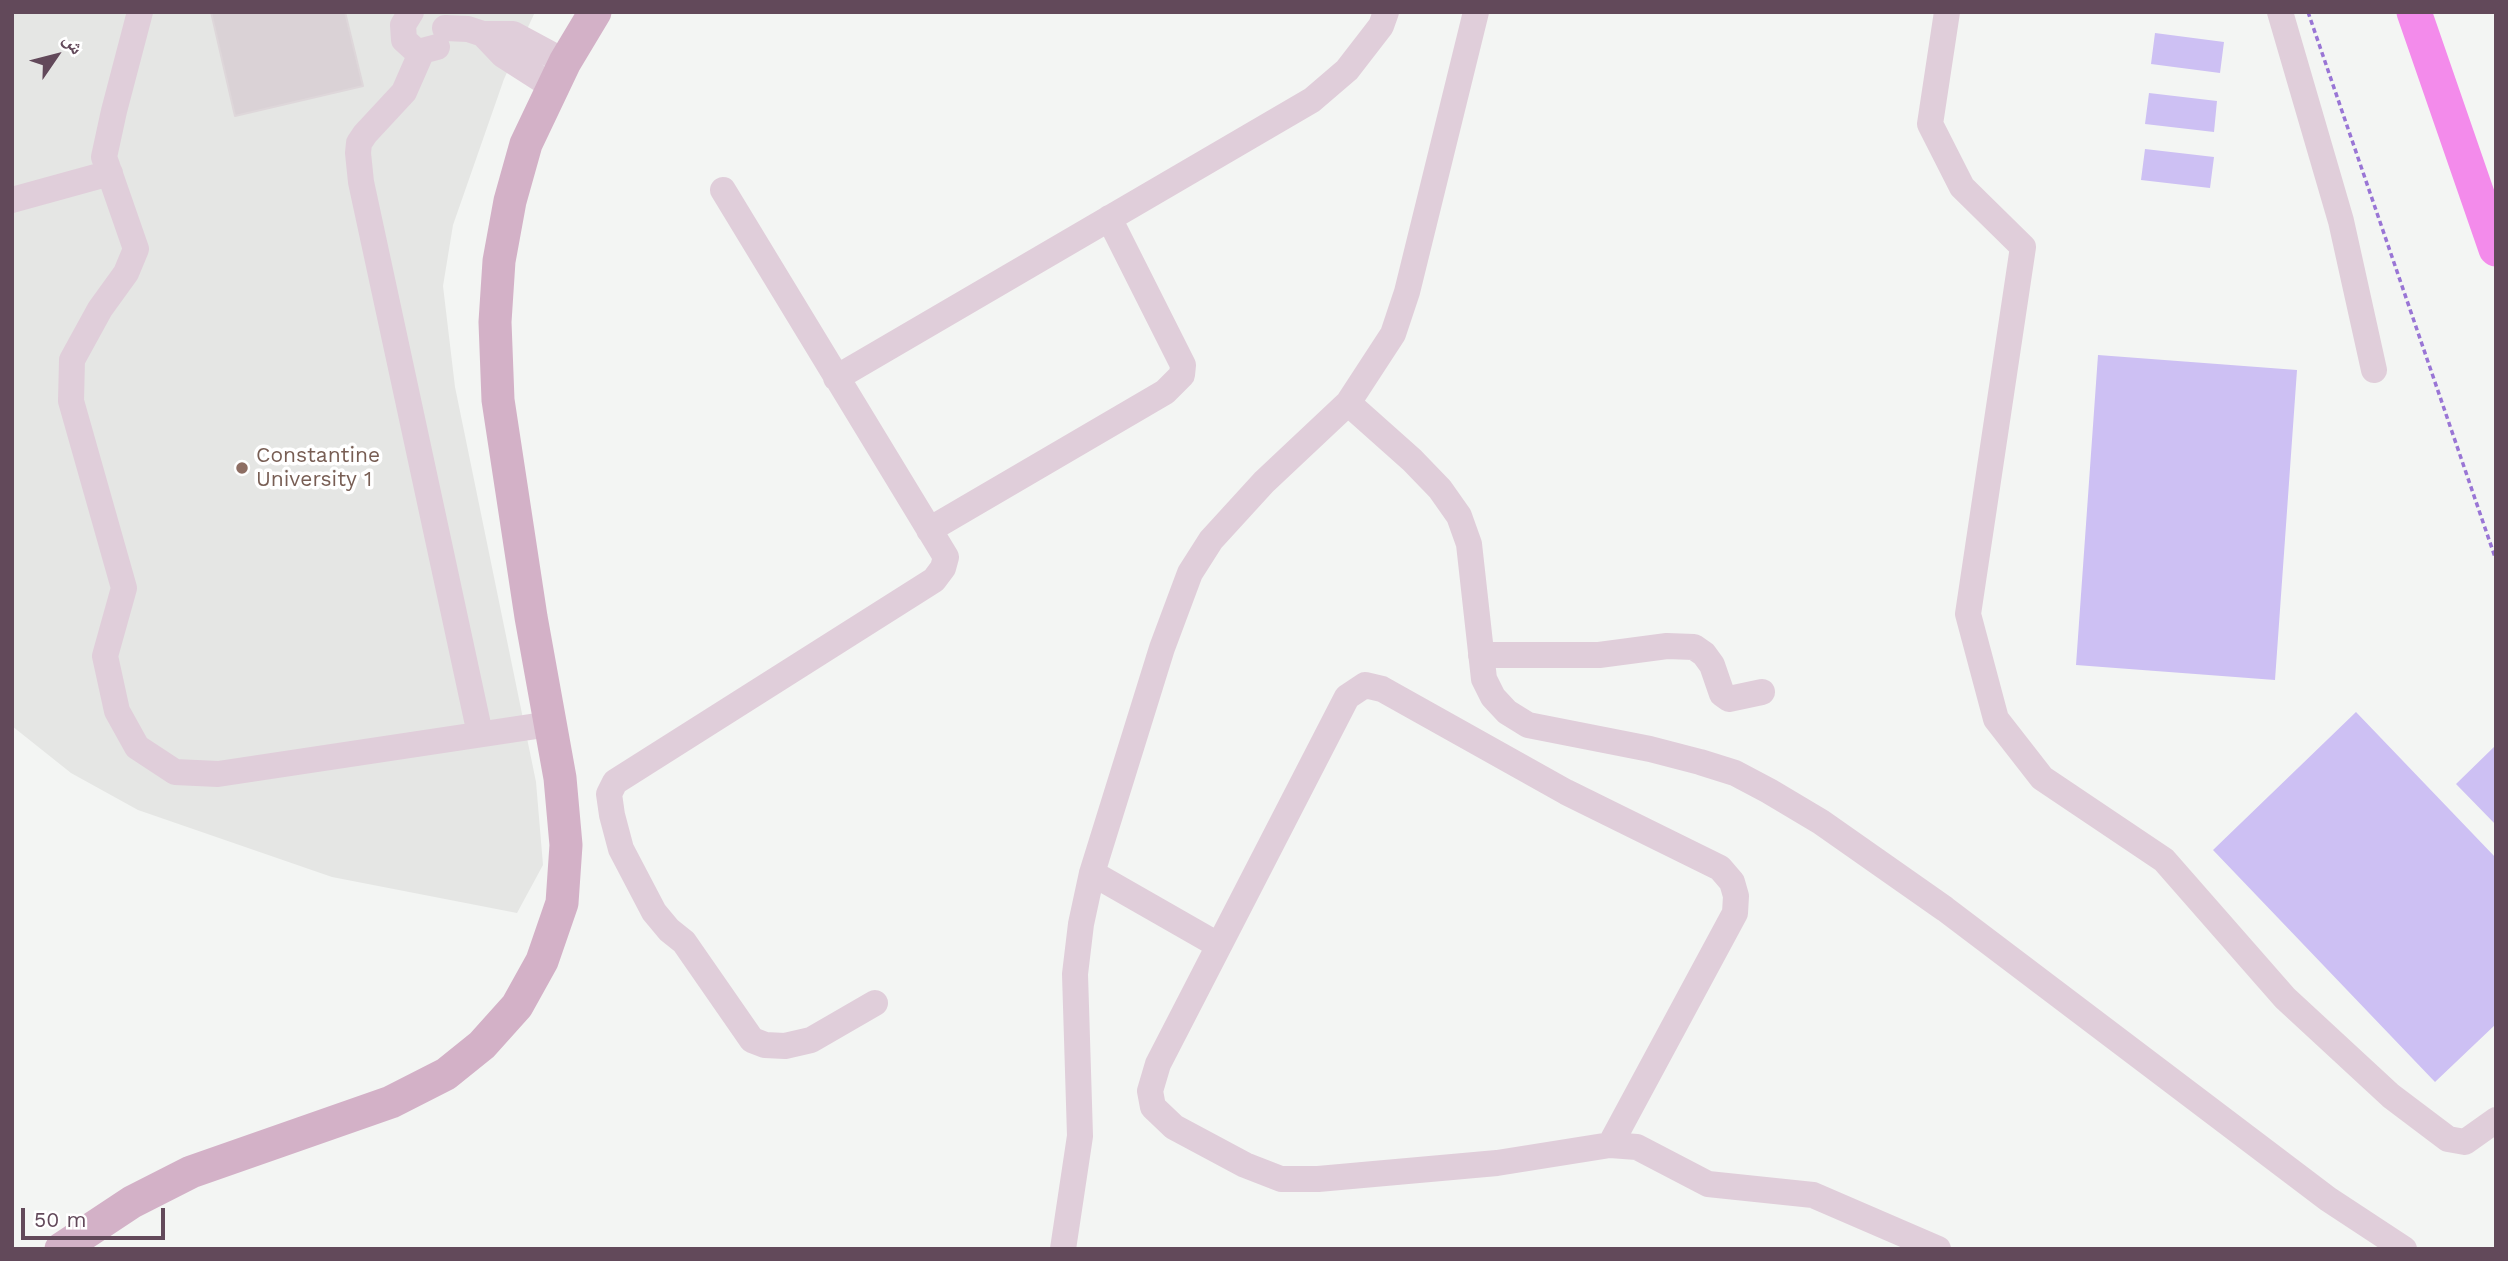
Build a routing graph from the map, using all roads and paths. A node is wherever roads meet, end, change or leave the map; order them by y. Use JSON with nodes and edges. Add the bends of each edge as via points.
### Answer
{"nodes":[{"id":1,"x":140,"y":12,"type":"edge"},
{"id":2,"x":411,"y":12,"type":"edge"},
{"id":3,"x":595,"y":12,"type":"edge"},
{"id":4,"x":1385,"y":12,"type":"edge"},
{"id":5,"x":1476,"y":12,"type":"edge"},
{"id":6,"x":1947,"y":12,"type":"edge"},
{"id":7,"x":2280,"y":12,"type":"edge"},
{"id":8,"x":2308,"y":12,"type":"edge"},
{"id":9,"x":440,"y":20,"type":"edge"},
{"id":10,"x":422,"y":51,"type":"junction"},
{"id":11,"x":559,"y":74,"type":"junction"},
{"id":12,"x":110,"y":173,"type":"junction"},
{"id":13,"x":723,"y":190,"type":"dead end"},
{"id":14,"x":12,"y":200,"type":"edge"},
{"id":15,"x":1110,"y":218,"type":"junction"},
{"id":16,"x":2374,"y":370,"type":"dead end"},
{"id":17,"x":836,"y":378,"type":"junction"},
{"id":18,"x":1348,"y":403,"type":"junction"},
{"id":19,"x":929,"y":530,"type":"junction"},
{"id":20,"x":2496,"y":559,"type":"edge"},
{"id":21,"x":1481,"y":655,"type":"junction"},
{"id":22,"x":1762,"y":692,"type":"dead end"},
{"id":23,"x":551,"y":724,"type":"junction"},
{"id":24,"x":480,"y":734,"type":"junction"},
{"id":25,"x":1092,"y":873,"type":"junction"},
{"id":26,"x":1218,"y":945,"type":"junction"},
{"id":27,"x":875,"y":1003,"type":"dead end"},
{"id":28,"x":2496,"y":1120,"type":"edge"},
{"id":29,"x":1610,"y":1145,"type":"junction"},
{"id":30,"x":1064,"y":1239,"type":"edge"},
{"id":31,"x":61,"y":1249,"type":"edge"},
{"id":32,"x":1938,"y":1249,"type":"edge"},
{"id":33,"x":2403,"y":1249,"type":"edge"}],
"edges":[{"from":1,"to":12,"type":"street","via":[[104,157]]},
{"from":2,"to":10,"type":"street","via":[[403,25],[404,40]]},
{"from":3,"to":11,"type":"main road"},
{"from":4,"to":15,"type":"street","via":[[1381,26],[1347,70],[1312,100]]},
{"from":5,"to":18,"type":"street","via":[[1407,292],[1393,334]]},
{"from":6,"to":28,"type":"street","via":[[1930,124],[1962,187],[2023,247],[1968,614],[1996,719],[2042,778],[2164,860],[2285,998],[2391,1096],[2448,1139],[2465,1142]]},
{"from":7,"to":16,"type":"street","via":[[2341,221]]},
{"from":8,"to":20,"type":"path"},
{"from":9,"to":10,"type":"street","via":[[442,42]]},
{"from":9,"to":11,"type":"street","via":[[483,34],[513,34]]},
{"from":10,"to":24,"type":"street","via":[[404,92],[365,134],[358,153]]},
{"from":11,"to":23,"type":"main road","via":[[526,144],[510,201],[499,261],[495,322],[498,400]]},
{"from":12,"to":14,"type":"street"},
{"from":12,"to":24,"type":"street","via":[[136,249],[72,360],[71,401],[124,588],[105,656],[117,711],[137,747],[175,772],[218,774]]},
{"from":13,"to":17,"type":"street"},
{"from":15,"to":17,"type":"street"},
{"from":15,"to":19,"type":"street","via":[[1183,365],[1182,375],[1166,393]]},
{"from":17,"to":19,"type":"street"},
{"from":18,"to":21,"type":"street","via":[[1412,460],[1459,516],[1469,544]]},
{"from":18,"to":25,"type":"street","via":[[1255,491],[1211,540],[1190,573]]},
{"from":19,"to":27,"type":"street","via":[[946,557],[934,580],[615,782],[609,794],[621,849],[637,883],[752,1040],[785,1046],[811,1040]]},
{"from":21,"to":22,"type":"street","via":[[1599,655],[1694,647],[1712,665],[1722,694],[1730,699]]},
{"from":21,"to":33,"type":"street","via":[[1484,679],[1493,697],[1528,725],[1650,749],[1735,773],[1821,822],[1945,909],[2328,1199]]},
{"from":23,"to":24,"type":"street"},
{"from":23,"to":31,"type":"main road","via":[[566,845],[562,903],[542,961],[517,1006],[482,1045],[446,1074],[391,1102],[191,1172],[132,1202]]},
{"from":25,"to":26,"type":"street"},
{"from":25,"to":30,"type":"street","via":[[1075,974],[1080,1136]]},
{"from":26,"to":29,"type":"street","via":[[1158,1064],[1150,1091],[1153,1107],[1174,1126],[1245,1165],[1281,1179],[1318,1180],[1497,1163]]},
{"from":26,"to":29,"type":"street","via":[[1347,697],[1365,685],[1382,689],[1566,792],[1720,868],[1732,881],[1735,913]]},
{"from":29,"to":32,"type":"street","via":[[1637,1147],[1708,1184],[1813,1195]]}]}
